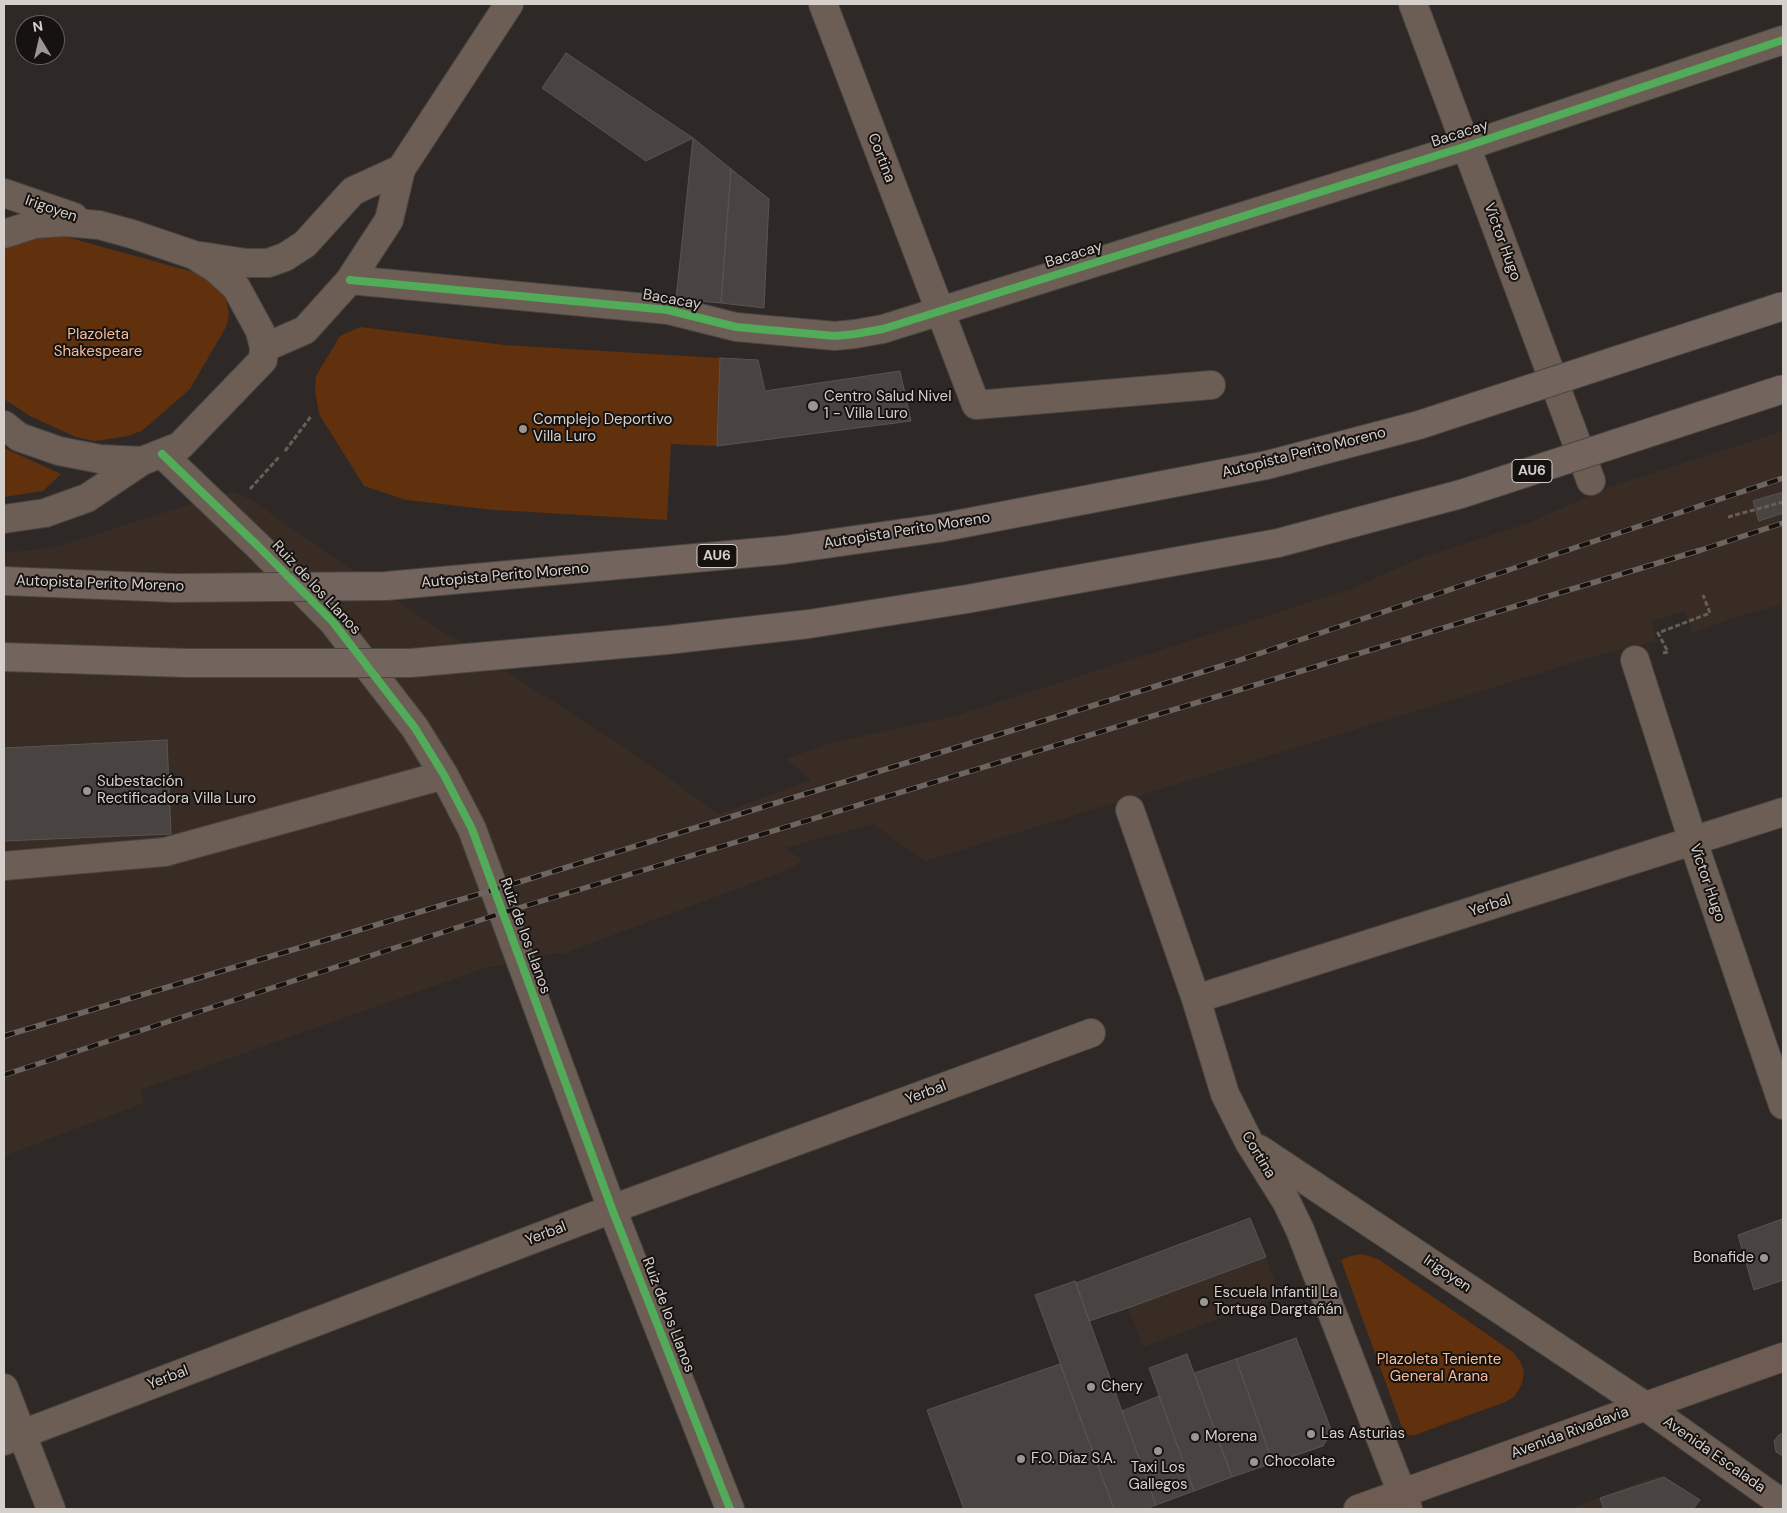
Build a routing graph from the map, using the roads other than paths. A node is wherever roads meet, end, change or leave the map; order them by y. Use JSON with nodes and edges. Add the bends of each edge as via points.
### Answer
{"nodes":[{"id":1,"x":509,"y":4,"type":"edge"},
{"id":2,"x":1413,"y":4,"type":"edge"},
{"id":3,"x":827,"y":5,"type":"edge"},
{"id":4,"x":1783,"y":40,"type":"edge"},
{"id":5,"x":1467,"y":146,"type":"junction"},
{"id":6,"x":401,"y":169,"type":"junction"},
{"id":7,"x":4,"y":193,"type":"edge"},
{"id":8,"x":99,"y":225,"type":"junction"},
{"id":9,"x":4,"y":234,"type":"edge"},
{"id":10,"x":194,"y":255,"type":"junction"},
{"id":11,"x":350,"y":280,"type":"junction"},
{"id":12,"x":1783,"y":306,"type":"edge"},
{"id":13,"x":940,"y":312,"type":"junction"},
{"id":14,"x":264,"y":348,"type":"junction"},
{"id":15,"x":1211,"y":385,"type":"dead end"},
{"id":16,"x":1783,"y":389,"type":"edge"},
{"id":17,"x":9,"y":431,"type":"edge"},
{"id":18,"x":152,"y":457,"type":"junction"},
{"id":19,"x":1591,"y":481,"type":"dead end"},
{"id":20,"x":4,"y":519,"type":"edge"},
{"id":21,"x":4,"y":581,"type":"edge"},
{"id":22,"x":4,"y":657,"type":"edge"},
{"id":23,"x":1635,"y":660,"type":"dead end"},
{"id":24,"x":444,"y":776,"type":"junction"},
{"id":25,"x":1130,"y":810,"type":"dead end"},
{"id":26,"x":1783,"y":812,"type":"edge"},
{"id":27,"x":1693,"y":841,"type":"junction"},
{"id":28,"x":4,"y":866,"type":"edge"},
{"id":29,"x":1196,"y":999,"type":"junction"},
{"id":30,"x":1091,"y":1033,"type":"dead end"},
{"id":31,"x":1783,"y":1105,"type":"edge"},
{"id":32,"x":1249,"y":1142,"type":"junction"},
{"id":33,"x":1339,"y":1203,"type":"junction"},
{"id":34,"x":612,"y":1209,"type":"junction"},
{"id":35,"x":1300,"y":1230,"type":"junction"},
{"id":36,"x":1783,"y":1357,"type":"edge"},
{"id":37,"x":4,"y":1388,"type":"edge"},
{"id":38,"x":1645,"y":1406,"type":"junction"},
{"id":39,"x":13,"y":1437,"type":"edge"},
{"id":40,"x":1404,"y":1501,"type":"edge"},
{"id":41,"x":1783,"y":1504,"type":"edge"},
{"id":42,"x":50,"y":1509,"type":"edge"},
{"id":43,"x":730,"y":1509,"type":"edge"},
{"id":44,"x":1358,"y":1509,"type":"edge"}],
"edges":[{"from":1,"to":6,"type":"street"},
{"from":2,"to":5,"type":"street","name":"Víctor Hugo"},
{"from":3,"to":13,"type":"street","name":"Cortina"},
{"from":4,"to":5,"type":"street","name":"Bacacay"},
{"from":5,"to":13,"type":"street","name":"Bacacay"},
{"from":5,"to":19,"type":"street","name":"Víctor Hugo"},
{"from":6,"to":10,"type":"street","via":[[353,191],[305,244],[285,257],[268,263],[246,263]]},
{"from":6,"to":11,"type":"street","via":[[389,220]]},
{"from":7,"to":8,"type":"street","name":"Irigoyen"},
{"from":8,"to":9,"type":"street","via":[[35,224]]},
{"from":8,"to":10,"type":"street"},
{"from":10,"to":14,"type":"street","via":[[236,287],[260,331]]},
{"from":11,"to":13,"type":"street","name":"Bacacay","via":[[668,310],[736,327],[835,336],[883,329]]},
{"from":11,"to":14,"type":"street","via":[[305,330]]},
{"from":12,"to":21,"type":"highway","name":"Autopista Perito Moreno","number":"AU6","bridge":true,"via":[[1372,438],[1267,465],[939,528],[784,550],[386,586],[174,588]]},
{"from":13,"to":15,"type":"street","name":"Cortina","via":[[976,405]]},
{"from":14,"to":18,"type":"street","via":[[263,360],[180,446]]},
{"from":16,"to":22,"type":"highway","number":"AU6","bridge":true,"via":[[1461,494],[1278,543],[810,624],[412,663],[186,663]]},
{"from":17,"to":18,"type":"street","via":[[59,451],[100,459]]},
{"from":18,"to":20,"type":"street","via":[[87,498],[45,513]]},
{"from":18,"to":24,"type":"street","name":"Ruiz de los Llanos","via":[[258,546],[333,622],[415,728]]},
{"from":23,"to":27,"type":"street","name":"Víctor Hugo"},
{"from":24,"to":28,"type":"street","via":[[166,852]]},
{"from":24,"to":34,"type":"street","name":"Ruiz de los Llanos","via":[[472,829]]},
{"from":25,"to":29,"type":"street","name":"Cortina"},
{"from":26,"to":27,"type":"street","name":"Yerbal"},
{"from":27,"to":29,"type":"street","name":"Yerbal"},
{"from":27,"to":31,"type":"street","name":"Víctor Hugo"},
{"from":29,"to":32,"type":"street","name":"Cortina","via":[[1224,1094]]},
{"from":30,"to":34,"type":"street","name":"Yerbal"},
{"from":32,"to":33,"type":"street","name":"Irigoyen"},
{"from":32,"to":35,"type":"street","name":"Cortina"},
{"from":33,"to":35,"type":"street","via":[[1328,1201],[1308,1210]]},
{"from":33,"to":38,"type":"street","name":"Irigoyen"},
{"from":34,"to":39,"type":"street","name":"Yerbal"},
{"from":34,"to":43,"type":"street","name":"Ruiz de los Llanos"},
{"from":35,"to":40,"type":"street","name":"Cortina"},
{"from":36,"to":38,"type":"main road","name":"Avenida Rivadavia"},
{"from":37,"to":39,"type":"street"},
{"from":38,"to":40,"type":"main road","name":"Avenida Rivadavia"},
{"from":38,"to":41,"type":"street","name":"Avenida Escalada"},
{"from":39,"to":42,"type":"street"},
{"from":40,"to":44,"type":"main road","name":"Avenida Rivadavia"}]}
